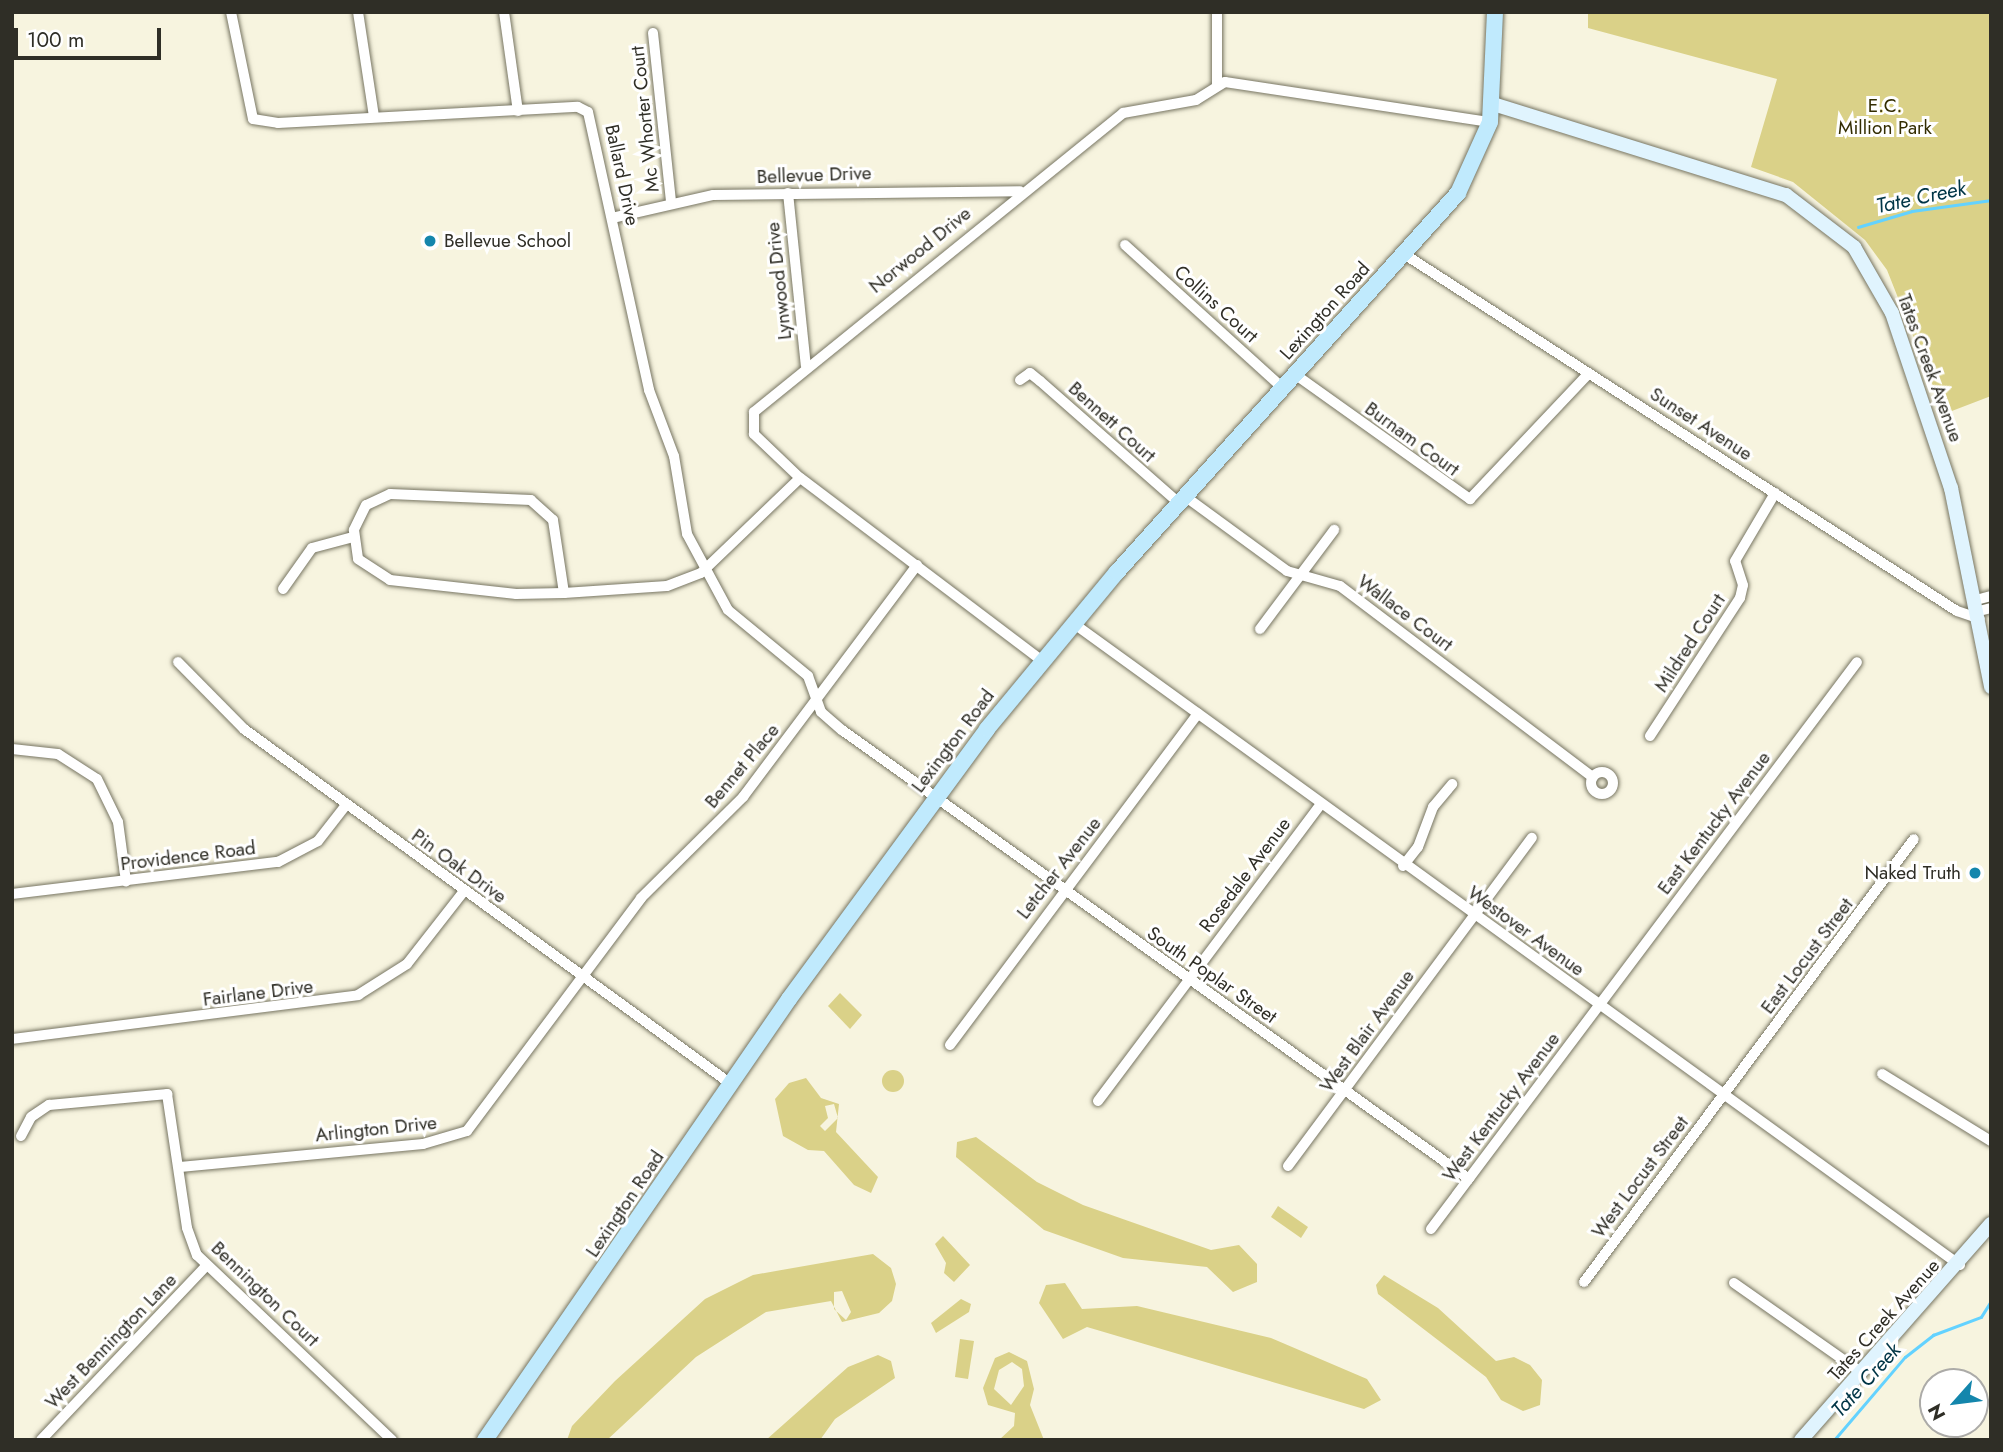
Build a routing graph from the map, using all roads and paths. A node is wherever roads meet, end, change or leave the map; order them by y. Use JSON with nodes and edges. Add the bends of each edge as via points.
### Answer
{"nodes":[{"id":1,"x":231,"y":12,"type":"edge"},
{"id":2,"x":358,"y":12,"type":"edge"},
{"id":3,"x":504,"y":12,"type":"edge"},
{"id":4,"x":1217,"y":12,"type":"edge"},
{"id":5,"x":1494,"y":12,"type":"edge"},
{"id":6,"x":653,"y":33,"type":"dead end"},
{"id":7,"x":1217,"y":85,"type":"junction"},
{"id":8,"x":1493,"y":104,"type":"junction"},
{"id":9,"x":518,"y":111,"type":"junction"},
{"id":10,"x":374,"y":117,"type":"junction"},
{"id":11,"x":1490,"y":122,"type":"junction"},
{"id":12,"x":1020,"y":191,"type":"junction"},
{"id":13,"x":788,"y":193,"type":"junction"},
{"id":14,"x":671,"y":201,"type":"junction"},
{"id":15,"x":611,"y":218,"type":"junction"},
{"id":16,"x":1125,"y":245,"type":"dead end"},
{"id":17,"x":1404,"y":254,"type":"junction"},
{"id":18,"x":806,"y":366,"type":"junction"},
{"id":19,"x":1589,"y":373,"type":"junction"},
{"id":20,"x":1296,"y":375,"type":"junction"},
{"id":21,"x":1020,"y":380,"type":"dead end"},
{"id":22,"x":1284,"y":389,"type":"junction"},
{"id":23,"x":800,"y":478,"type":"junction"},
{"id":24,"x":1775,"y":493,"type":"junction"},
{"id":25,"x":1183,"y":500,"type":"junction"},
{"id":26,"x":1334,"y":530,"type":"dead end"},
{"id":27,"x":353,"y":537,"type":"junction"},
{"id":28,"x":917,"y":565,"type":"junction"},
{"id":29,"x":705,"y":569,"type":"junction"},
{"id":30,"x":1299,"y":576,"type":"junction"},
{"id":31,"x":283,"y":589,"type":"dead end"},
{"id":32,"x":564,"y":593,"type":"junction"},
{"id":33,"x":1983,"y":607,"type":"edge"},
{"id":34,"x":1073,"y":623,"type":"junction"},
{"id":35,"x":1260,"y":629,"type":"dead end"},
{"id":36,"x":1041,"y":660,"type":"junction"},
{"id":37,"x":178,"y":662,"type":"dead end"},
{"id":38,"x":1857,"y":662,"type":"dead end"},
{"id":39,"x":1991,"y":687,"type":"edge"},
{"id":40,"x":817,"y":699,"type":"junction"},
{"id":41,"x":1198,"y":713,"type":"junction"},
{"id":42,"x":1650,"y":736,"type":"dead end"},
{"id":43,"x":12,"y":749,"type":"edge"},
{"id":44,"x":1593,"y":777,"type":"dead end"},
{"id":45,"x":1452,"y":785,"type":"dead end"},
{"id":46,"x":936,"y":797,"type":"junction"},
{"id":47,"x":1320,"y":805,"type":"junction"},
{"id":48,"x":346,"y":806,"type":"junction"},
{"id":49,"x":1532,"y":838,"type":"dead end"},
{"id":50,"x":1914,"y":839,"type":"dead end"},
{"id":51,"x":1403,"y":866,"type":"junction"},
{"id":52,"x":126,"y":881,"type":"junction"},
{"id":53,"x":1065,"y":890,"type":"junction"},
{"id":54,"x":464,"y":891,"type":"junction"},
{"id":55,"x":12,"y":894,"type":"edge"},
{"id":56,"x":1475,"y":916,"type":"junction"},
{"id":57,"x":582,"y":979,"type":"junction"},
{"id":58,"x":1188,"y":981,"type":"junction"},
{"id":59,"x":1599,"y":1005,"type":"junction"},
{"id":60,"x":12,"y":1039,"type":"edge"},
{"id":61,"x":950,"y":1045,"type":"dead end"},
{"id":62,"x":1882,"y":1074,"type":"dead end"},
{"id":63,"x":731,"y":1084,"type":"junction"},
{"id":64,"x":1345,"y":1092,"type":"junction"},
{"id":65,"x":1725,"y":1093,"type":"junction"},
{"id":66,"x":1098,"y":1101,"type":"dead end"},
{"id":67,"x":21,"y":1136,"type":"dead end"},
{"id":68,"x":1991,"y":1141,"type":"edge"},
{"id":69,"x":1288,"y":1166,"type":"dead end"},
{"id":70,"x":180,"y":1167,"type":"junction"},
{"id":71,"x":1469,"y":1179,"type":"junction"},
{"id":72,"x":1991,"y":1224,"type":"edge"},
{"id":73,"x":1431,"y":1229,"type":"dead end"},
{"id":74,"x":1960,"y":1265,"type":"junction"},
{"id":75,"x":206,"y":1266,"type":"junction"},
{"id":76,"x":1584,"y":1282,"type":"dead end"},
{"id":77,"x":1734,"y":1283,"type":"dead end"},
{"id":78,"x":1862,"y":1373,"type":"junction"},
{"id":79,"x":41,"y":1440,"type":"edge"},
{"id":80,"x":392,"y":1440,"type":"edge"},
{"id":81,"x":485,"y":1440,"type":"edge"},
{"id":82,"x":1801,"y":1440,"type":"edge"}],
"edges":[{"from":1,"to":10,"type":"street","name":"Ballard Drive","via":[[253,119]]},
{"from":2,"to":10,"type":"street"},
{"from":3,"to":9,"type":"street"},
{"from":4,"to":7,"type":"street"},
{"from":5,"to":8,"type":"main road","name":"Lexington Road"},
{"from":6,"to":14,"type":"street","name":"Mc Whorter Court"},
{"from":7,"to":11,"type":"street"},
{"from":7,"to":12,"type":"street","name":"Norwood Drive","via":[[1196,100],[1111,118]]},
{"from":8,"to":11,"type":"main road","name":"Lexington Road"},
{"from":8,"to":33,"type":"main road","name":"Tates Creek Avenue","via":[[1786,195],[1840,232],[1866,264],[1892,313],[1951,488]]},
{"from":9,"to":10,"type":"street","name":"Ballard Drive"},
{"from":9,"to":15,"type":"street","name":"Ballard Drive","via":[[578,107],[588,112]]},
{"from":11,"to":17,"type":"main road","name":"Lexington Road","via":[[1458,193]]},
{"from":12,"to":13,"type":"street","name":"Bellevue Drive"},
{"from":12,"to":18,"type":"street","name":"Norwood Drive"},
{"from":13,"to":14,"type":"street","name":"Bellevue Drive"},
{"from":13,"to":18,"type":"street","name":"Lynwood Drive"},
{"from":14,"to":15,"type":"street","name":"Bellevue Drive"},
{"from":15,"to":29,"type":"street","name":"Ballard Drive","via":[[649,390],[674,456],[687,534]]},
{"from":16,"to":22,"type":"street","name":"Collins Court"},
{"from":17,"to":19,"type":"street","name":"Sunset Avenue"},
{"from":17,"to":20,"type":"main road","name":"Lexington Road"},
{"from":18,"to":23,"type":"street","name":"Norwood Drive","via":[[759,407],[751,423]]},
{"from":19,"to":20,"type":"street","name":"Burnam Court","via":[[1470,499]]},
{"from":19,"to":24,"type":"street","name":"Sunset Avenue"},
{"from":20,"to":22,"type":"main road","name":"Lexington Road"},
{"from":21,"to":25,"type":"street","name":"Bennett Court","via":[[1030,373]]},
{"from":22,"to":25,"type":"main road","name":"Lexington Road"},
{"from":23,"to":28,"type":"street","name":"Norwood Drive"},
{"from":23,"to":29,"type":"street"},
{"from":24,"to":33,"type":"street","name":"Sunset Avenue","via":[[1956,611]]},
{"from":24,"to":42,"type":"street","name":"Mildred Court","via":[[1735,561],[1743,585],[1740,598]]},
{"from":25,"to":30,"type":"street","name":"Wallace Court"},
{"from":25,"to":34,"type":"main road","name":"Lexington Road"},
{"from":26,"to":30,"type":"street"},
{"from":27,"to":31,"type":"street","via":[[312,548]]},
{"from":27,"to":32,"type":"street","via":[[358,559],[382,578],[492,593]]},
{"from":27,"to":32,"type":"street","via":[[362,510],[383,495],[531,500],[553,520]]},
{"from":28,"to":36,"type":"street","name":"Norwood Drive"},
{"from":28,"to":40,"type":"street","name":"Bennet Place"},
{"from":29,"to":32,"type":"street","via":[[667,586]]},
{"from":29,"to":40,"type":"street","name":"Ballard Drive","via":[[728,610],[808,676]]},
{"from":30,"to":35,"type":"street"},
{"from":30,"to":44,"type":"street","name":"Wallace Court","via":[[1340,586]]},
{"from":33,"to":39,"type":"main road","name":"Tates Creek Avenue"},
{"from":34,"to":36,"type":"main road","name":"Lexington Road"},
{"from":34,"to":41,"type":"street","name":"Westover Avenue"},
{"from":36,"to":46,"type":"main road","name":"Lexington Road"},
{"from":37,"to":48,"type":"street","name":"Pin Oak Drive","via":[[244,729]]},
{"from":38,"to":59,"type":"street","name":"East Kentucky Avenue"},
{"from":40,"to":46,"type":"street","name":"South Poplar Street","via":[[824,715]]},
{"from":40,"to":57,"type":"street","name":"Bennet Place","via":[[743,797],[641,898]]},
{"from":41,"to":47,"type":"street","name":"Westover Avenue"},
{"from":41,"to":53,"type":"street","name":"Letcher Avenue"},
{"from":43,"to":52,"type":"street","via":[[58,754],[97,779],[118,822]]},
{"from":45,"to":51,"type":"street","via":[[1433,807]]},
{"from":46,"to":53,"type":"street","name":"South Poplar Street"},
{"from":46,"to":63,"type":"main road","name":"Lexington Road"},
{"from":47,"to":51,"type":"street","name":"Westover Avenue"},
{"from":47,"to":58,"type":"street","name":"Rosedale Avenue"},
{"from":48,"to":52,"type":"street","name":"Providence Road","via":[[317,841],[278,862]]},
{"from":48,"to":54,"type":"street","name":"Pin Oak Drive"},
{"from":49,"to":56,"type":"street","name":"West Blair Avenue"},
{"from":50,"to":65,"type":"street","name":"East Locust Street"},
{"from":51,"to":56,"type":"street","name":"Westover Avenue"},
{"from":52,"to":55,"type":"street","name":"Providence Road"},
{"from":53,"to":58,"type":"street","name":"South Poplar Street"},
{"from":53,"to":61,"type":"street","name":"Letcher Avenue"},
{"from":54,"to":57,"type":"street","name":"Pin Oak Drive"},
{"from":54,"to":60,"type":"street","name":"Fairlane Drive","via":[[407,964],[358,995]]},
{"from":56,"to":59,"type":"street","name":"Westover Avenue"},
{"from":56,"to":64,"type":"street","name":"West Blair Avenue"},
{"from":57,"to":63,"type":"street","name":"Pin Oak Drive"},
{"from":57,"to":70,"type":"street","name":"Arlington Drive","via":[[482,1115],[457,1136]]},
{"from":58,"to":64,"type":"street","name":"South Poplar Street"},
{"from":58,"to":66,"type":"street","name":"Rosedale Avenue"},
{"from":59,"to":65,"type":"street","name":"Westover Avenue"},
{"from":59,"to":71,"type":"street","name":"West Kentucky Avenue"},
{"from":62,"to":68,"type":"street"},
{"from":63,"to":81,"type":"main road","name":"Lexington Road"},
{"from":64,"to":69,"type":"street","name":"West Blair Avenue"},
{"from":64,"to":71,"type":"street","name":"South Poplar Street"},
{"from":65,"to":74,"type":"street","name":"Westover Avenue"},
{"from":65,"to":76,"type":"street","name":"West Locust Street"},
{"from":67,"to":70,"type":"street","name":"Bennington Court","via":[[31,1117],[49,1105],[162,1091],[173,1105]]},
{"from":70,"to":75,"type":"street","name":"Bennington Court","via":[[189,1238]]},
{"from":71,"to":73,"type":"street","name":"West Kentucky Avenue"},
{"from":72,"to":74,"type":"main road","name":"Tates Creek Avenue"},
{"from":74,"to":78,"type":"main road","name":"Tates Creek Avenue"},
{"from":75,"to":79,"type":"street","name":"West Bennington Lane"},
{"from":75,"to":80,"type":"street","name":"Bennington Court"},
{"from":77,"to":78,"type":"street"},
{"from":78,"to":82,"type":"main road","name":"Tates Creek Avenue"}]}
